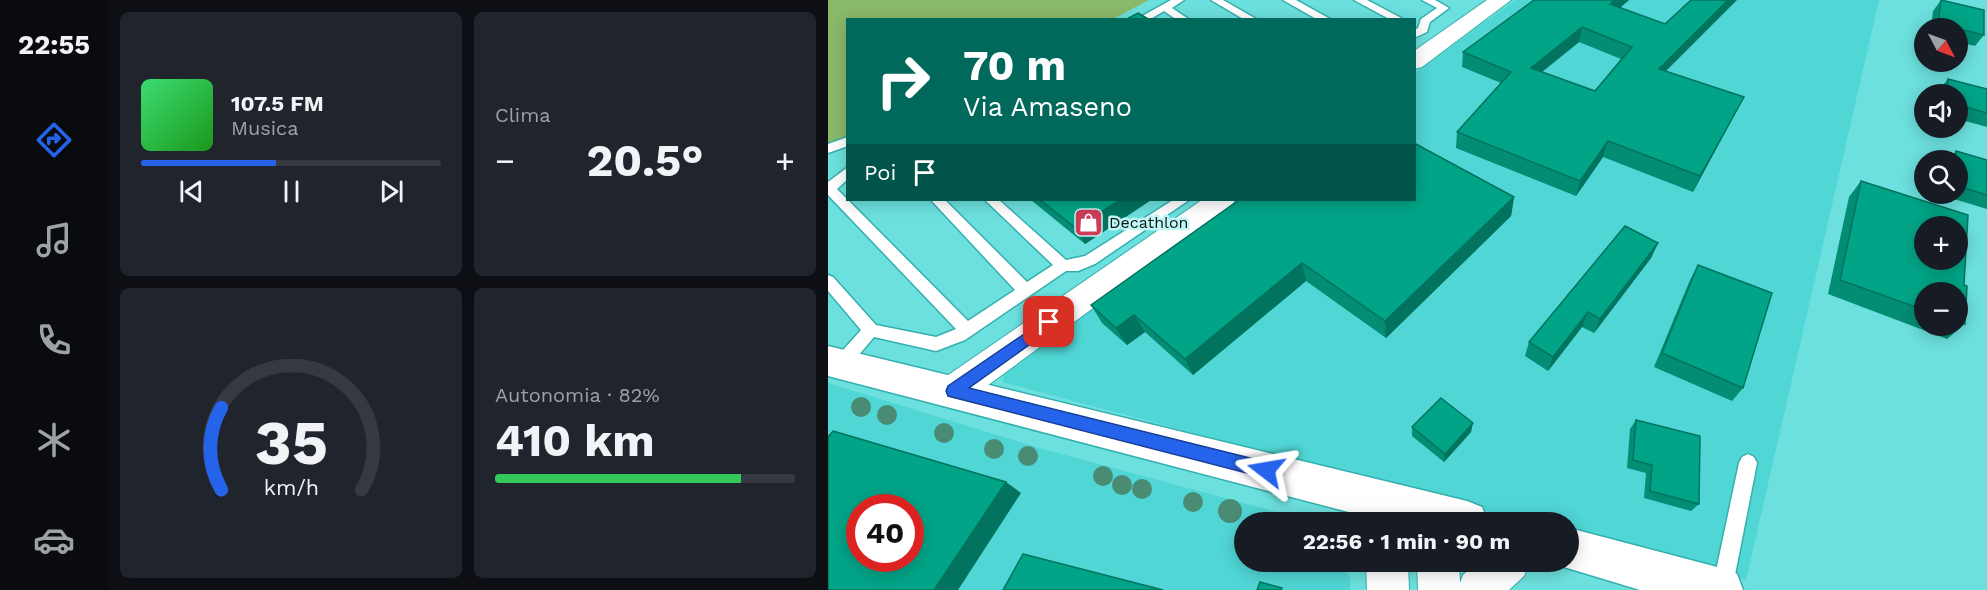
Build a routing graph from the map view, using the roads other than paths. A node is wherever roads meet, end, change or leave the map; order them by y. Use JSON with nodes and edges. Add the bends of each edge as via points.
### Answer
{"nodes":[{"id":1,"x":1179,"y":0,"type":"edge"},
{"id":2,"x":1216,"y":0,"type":"edge"},
{"id":3,"x":1288,"y":0,"type":"edge"},
{"id":4,"x":1359,"y":0,"type":"edge"},
{"id":5,"x":1427,"y":0,"type":"edge"},
{"id":6,"x":1501,"y":0,"type":"edge"},
{"id":7,"x":1164,"y":7,"type":"junction"},
{"id":8,"x":1144,"y":18,"type":"edge"},
{"id":9,"x":1182,"y":18,"type":"edge"},
{"id":10,"x":1249,"y":18,"type":"edge"},
{"id":11,"x":1323,"y":18,"type":"edge"},
{"id":12,"x":1396,"y":18,"type":"edge"},
{"id":13,"x":1417,"y":31,"type":"edge"},
{"id":14,"x":1416,"y":61,"type":"edge"},
{"id":15,"x":846,"y":142,"type":"edge"},
{"id":16,"x":828,"y":149,"type":"edge"},
{"id":17,"x":846,"y":173,"type":"edge"},
{"id":18,"x":829,"y":189,"type":"edge"},
{"id":19,"x":938,"y":201,"type":"edge"},
{"id":20,"x":992,"y":201,"type":"edge"},
{"id":21,"x":1180,"y":201,"type":"edge"},
{"id":22,"x":1220,"y":201,"type":"edge"},
{"id":23,"x":1063,"y":266,"type":"junction"},
{"id":24,"x":828,"y":281,"type":"edge"},
{"id":25,"x":1026,"y":291,"type":"junction"},
{"id":26,"x":871,"y":330,"type":"junction"},
{"id":27,"x":967,"y":330,"type":"junction"},
{"id":28,"x":835,"y":362,"type":"edge"},
{"id":29,"x":953,"y":391,"type":"junction"},
{"id":30,"x":1748,"y":463,"type":"dead end"},
{"id":31,"x":1363,"y":508,"type":"edge"},
{"id":32,"x":1393,"y":512,"type":"edge"},
{"id":33,"x":1579,"y":552,"type":"edge"},
{"id":34,"x":1387,"y":572,"type":"edge"},
{"id":35,"x":1438,"y":572,"type":"edge"},
{"id":36,"x":1497,"y":572,"type":"edge"},
{"id":37,"x":1388,"y":590,"type":"edge"},
{"id":38,"x":1439,"y":590,"type":"edge"},
{"id":39,"x":1478,"y":590,"type":"edge"},
{"id":40,"x":1721,"y":590,"type":"edge"}],
"edges":[{"from":1,"to":7,"type":"lane"},
{"from":2,"to":10,"type":"lane"},
{"from":3,"to":11,"type":"lane"},
{"from":4,"to":12,"type":"lane"},
{"from":5,"to":13,"type":"lane","via":[[1444,8]]},
{"from":6,"to":14,"type":"street"},
{"from":7,"to":8,"type":"lane"},
{"from":7,"to":9,"type":"lane"},
{"from":15,"to":16,"type":"lane"},
{"from":17,"to":18,"type":"lane"},
{"from":18,"to":27,"type":"lane"},
{"from":19,"to":25,"type":"lane"},
{"from":20,"to":23,"type":"lane"},
{"from":21,"to":23,"type":"lane","via":[[1089,260]]},
{"from":22,"to":29,"type":"street"},
{"from":23,"to":25,"type":"lane"},
{"from":24,"to":26,"type":"lane"},
{"from":25,"to":27,"type":"lane"},
{"from":26,"to":27,"type":"lane","via":[[936,344]]},
{"from":26,"to":28,"type":"lane"},
{"from":28,"to":29,"type":"street"},
{"from":29,"to":31,"type":"street"},
{"from":30,"to":40,"type":"lane"},
{"from":31,"to":32,"type":"street"},
{"from":33,"to":40,"type":"street"},
{"from":34,"to":37,"type":"street"},
{"from":35,"to":38,"type":"street"},
{"from":36,"to":39,"type":"street"}]}
